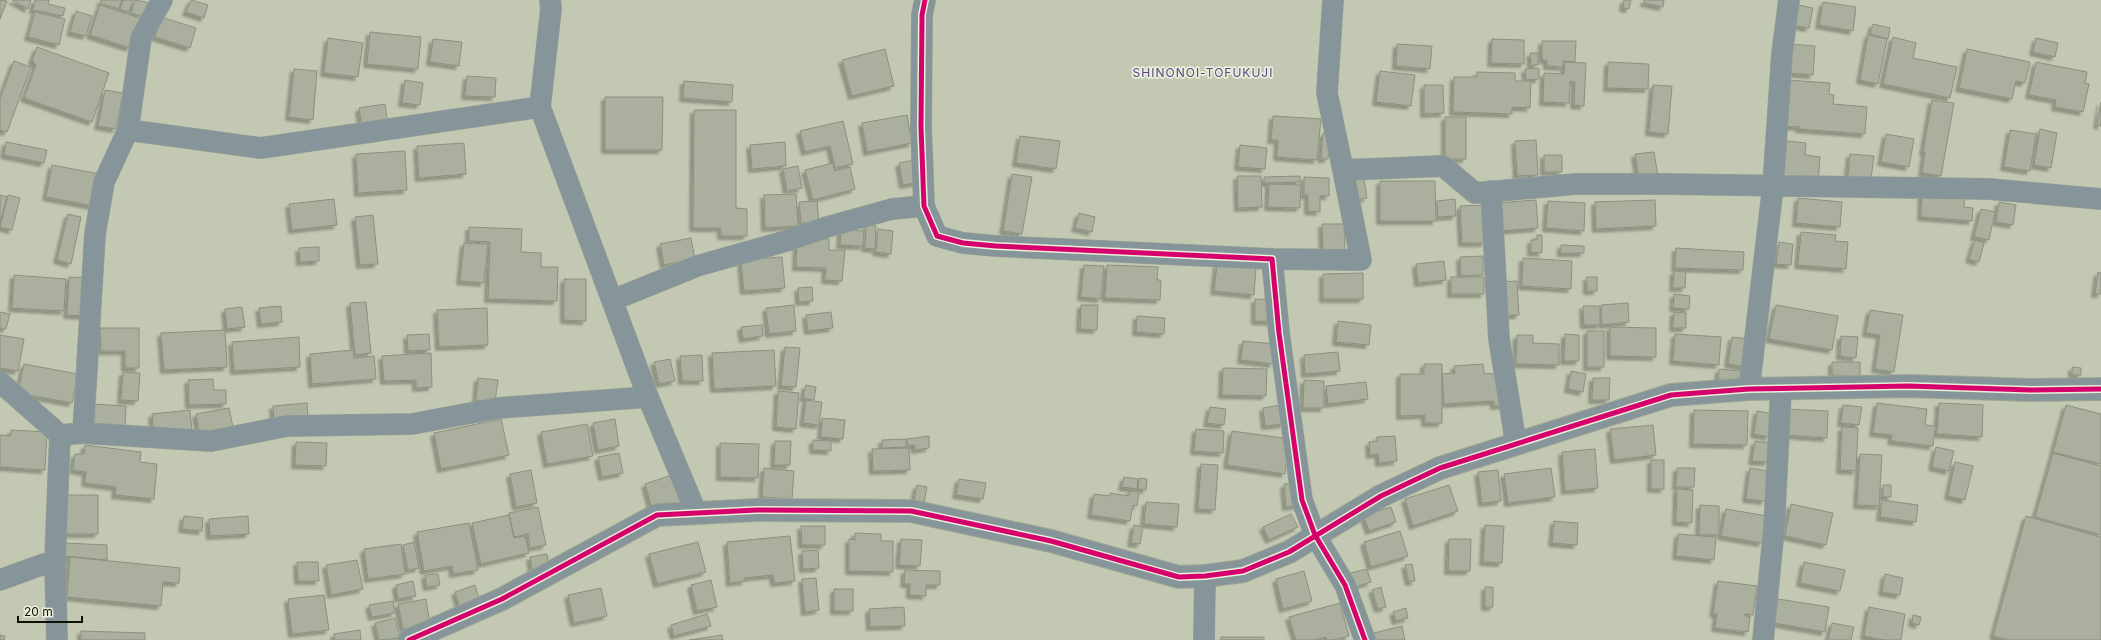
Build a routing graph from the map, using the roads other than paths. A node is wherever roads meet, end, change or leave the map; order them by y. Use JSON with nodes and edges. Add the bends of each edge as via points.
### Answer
{"nodes":[{"id":1,"x":162,"y":0,"type":"edge"},
{"id":2,"x":550,"y":0,"type":"edge"},
{"id":3,"x":925,"y":0,"type":"edge"},
{"id":4,"x":1333,"y":0,"type":"edge"},
{"id":5,"x":1789,"y":0,"type":"edge"},
{"id":6,"x":540,"y":107,"type":"junction"},
{"id":7,"x":128,"y":130,"type":"junction"},
{"id":8,"x":1343,"y":170,"type":"junction"},
{"id":9,"x":1773,"y":186,"type":"junction"},
{"id":10,"x":1491,"y":191,"type":"junction"},
{"id":11,"x":2101,"y":199,"type":"edge"},
{"id":12,"x":924,"y":206,"type":"junction"},
{"id":13,"x":1272,"y":259,"type":"junction"},
{"id":14,"x":613,"y":300,"type":"junction"},
{"id":15,"x":0,"y":382,"type":"edge"},
{"id":16,"x":1749,"y":389,"type":"junction"},
{"id":17,"x":1781,"y":389,"type":"junction"},
{"id":18,"x":2101,"y":389,"type":"edge"},
{"id":19,"x":648,"y":397,"type":"junction"},
{"id":20,"x":84,"y":433,"type":"junction"},
{"id":21,"x":60,"y":435,"type":"junction"},
{"id":22,"x":1516,"y":444,"type":"junction"},
{"id":23,"x":696,"y":512,"type":"junction"},
{"id":24,"x":1315,"y":535,"type":"junction"},
{"id":25,"x":55,"y":560,"type":"junction"},
{"id":26,"x":1205,"y":576,"type":"junction"},
{"id":27,"x":0,"y":580,"type":"edge"},
{"id":28,"x":57,"y":640,"type":"edge"},
{"id":29,"x":409,"y":640,"type":"edge"},
{"id":30,"x":1204,"y":640,"type":"edge"},
{"id":31,"x":1365,"y":640,"type":"edge"},
{"id":32,"x":1763,"y":640,"type":"edge"}],
"edges":[{"from":1,"to":7,"type":"street","via":[[140,38]]},
{"from":2,"to":6,"type":"street"},
{"from":3,"to":12,"type":"street","via":[[922,15],[921,127]]},
{"from":4,"to":8,"type":"street","via":[[1327,93]]},
{"from":5,"to":9,"type":"street","via":[[1782,54]]},
{"from":6,"to":7,"type":"street","via":[[261,148]]},
{"from":6,"to":14,"type":"street"},
{"from":7,"to":20,"type":"street","via":[[104,182],[95,234]]},
{"from":8,"to":10,"type":"street","via":[[1443,166],[1475,193]]},
{"from":8,"to":13,"type":"street","via":[[1361,260]]},
{"from":9,"to":10,"type":"street","via":[[1576,184]]},
{"from":9,"to":11,"type":"street","via":[[1990,190]]},
{"from":9,"to":16,"type":"street"},
{"from":10,"to":22,"type":"street","via":[[1499,339]]},
{"from":12,"to":13,"type":"street","via":[[937,236],[963,243]]},
{"from":12,"to":14,"type":"street","via":[[892,209],[697,266]]},
{"from":13,"to":24,"type":"street","via":[[1279,333],[1302,500]]},
{"from":14,"to":19,"type":"street"},
{"from":15,"to":21,"type":"street"},
{"from":16,"to":17,"type":"street"},
{"from":16,"to":22,"type":"street","via":[[1671,395]]},
{"from":17,"to":18,"type":"street","via":[[1908,386],[2031,390]]},
{"from":17,"to":32,"type":"street","via":[[1774,529]]},
{"from":19,"to":20,"type":"street","via":[[498,408],[412,424],[287,426],[211,441]]},
{"from":19,"to":23,"type":"street"},
{"from":20,"to":21,"type":"street"},
{"from":21,"to":25,"type":"street"},
{"from":22,"to":24,"type":"street","via":[[1440,468],[1381,496]]},
{"from":23,"to":26,"type":"street","via":[[911,511],[1051,541],[1179,578]]},
{"from":23,"to":29,"type":"street","via":[[657,515],[502,598]]},
{"from":24,"to":26,"type":"street","via":[[1289,552],[1243,572]]},
{"from":24,"to":31,"type":"street","via":[[1345,585]]},
{"from":25,"to":27,"type":"street"},
{"from":25,"to":28,"type":"street"},
{"from":26,"to":30,"type":"street"}]}
